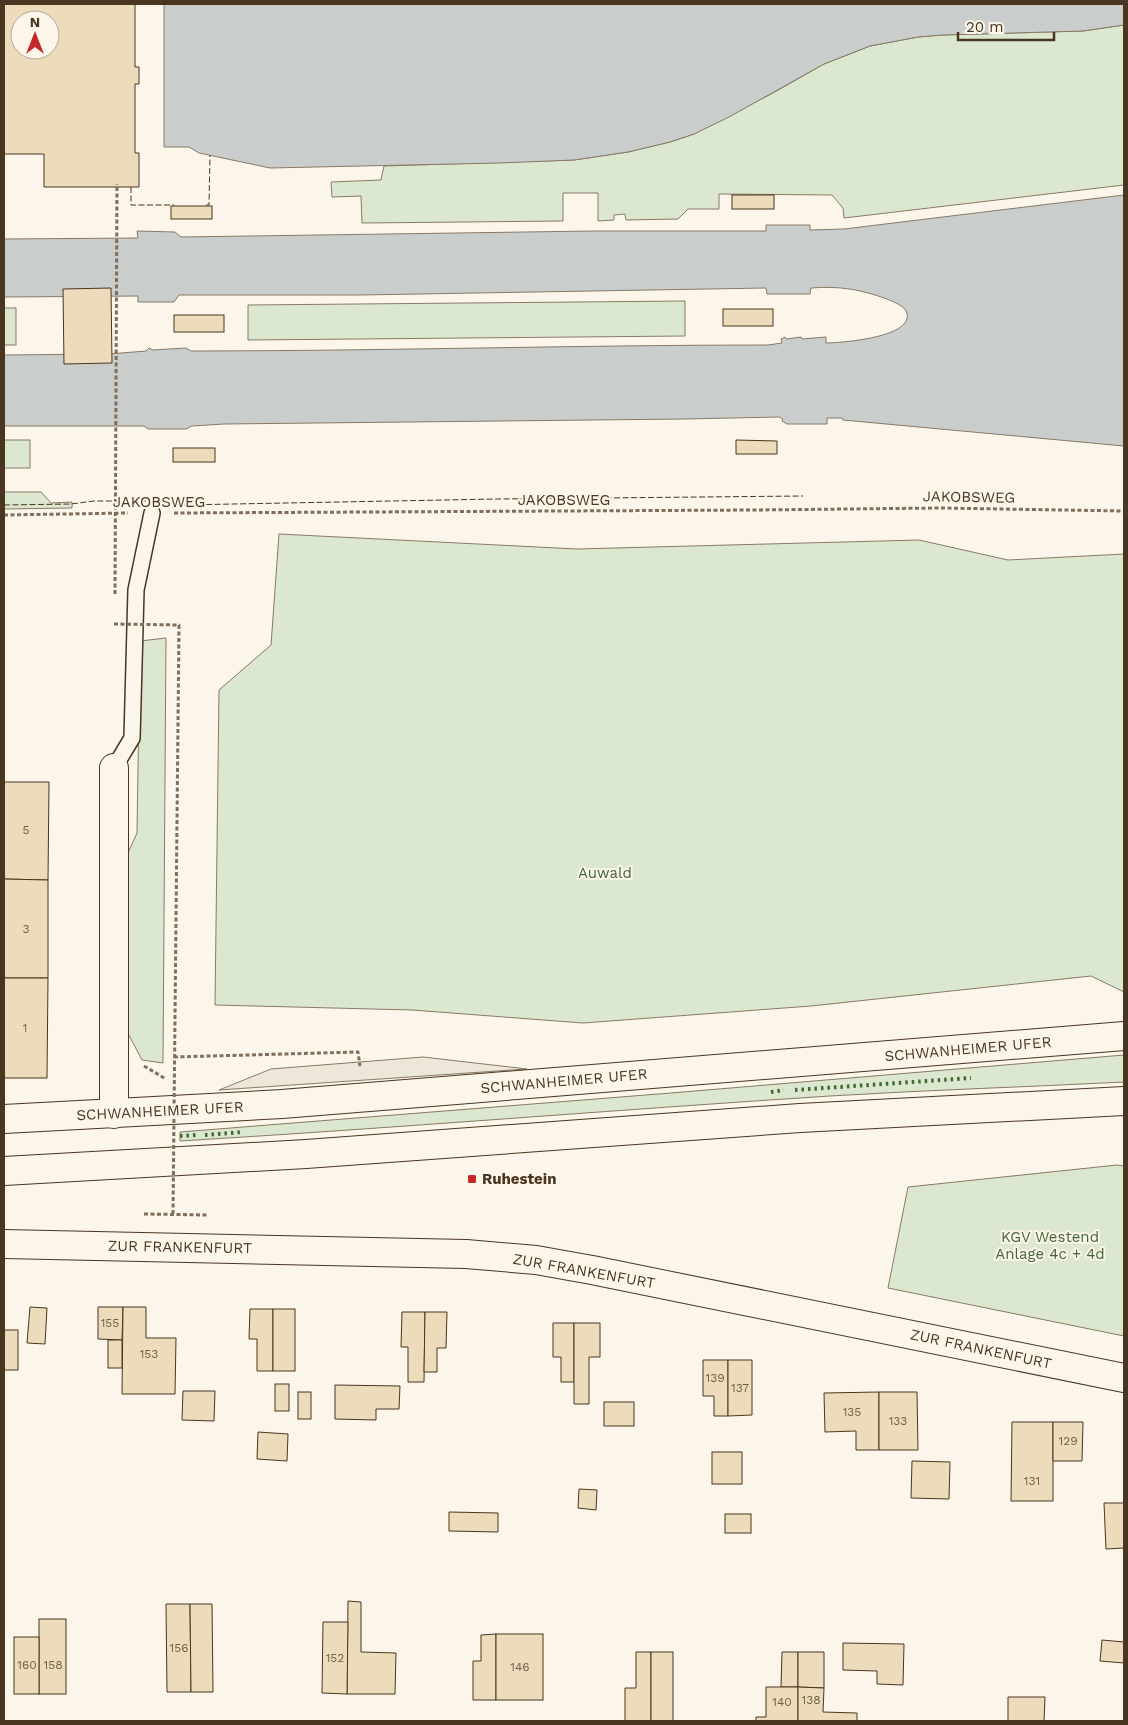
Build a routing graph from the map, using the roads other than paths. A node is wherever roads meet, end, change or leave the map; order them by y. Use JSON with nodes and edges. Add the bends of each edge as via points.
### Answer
{"nodes":[{"id":1,"x":152,"y":513,"type":"road end"},
{"id":2,"x":114,"y":768,"type":"joint"},
{"id":3,"x":1124,"y":1036,"type":"edge"},
{"id":4,"x":1124,"y":1101,"type":"edge"},
{"id":5,"x":114,"y":1114,"type":"junction"},
{"id":6,"x":4,"y":1118,"type":"edge"},
{"id":7,"x":4,"y":1171,"type":"edge"},
{"id":8,"x":4,"y":1244,"type":"edge"},
{"id":9,"x":1124,"y":1378,"type":"edge"}],
"edges":[{"from":1,"to":2,"type":"lane","via":[[136,590],[132,738]]},
{"from":2,"to":5,"type":"main road"},
{"from":3,"to":5,"type":"main road","name":"SCHWANHEIMER UFER","via":[[282,1104]]},
{"from":4,"to":7,"type":"main road","via":[[800,1118],[315,1154]]},
{"from":5,"to":6,"type":"main road","name":"SCHWANHEIMER UFER"},
{"from":8,"to":9,"type":"main road","name":"ZUR FRANKENFURT","via":[[466,1254],[536,1260]]}]}
